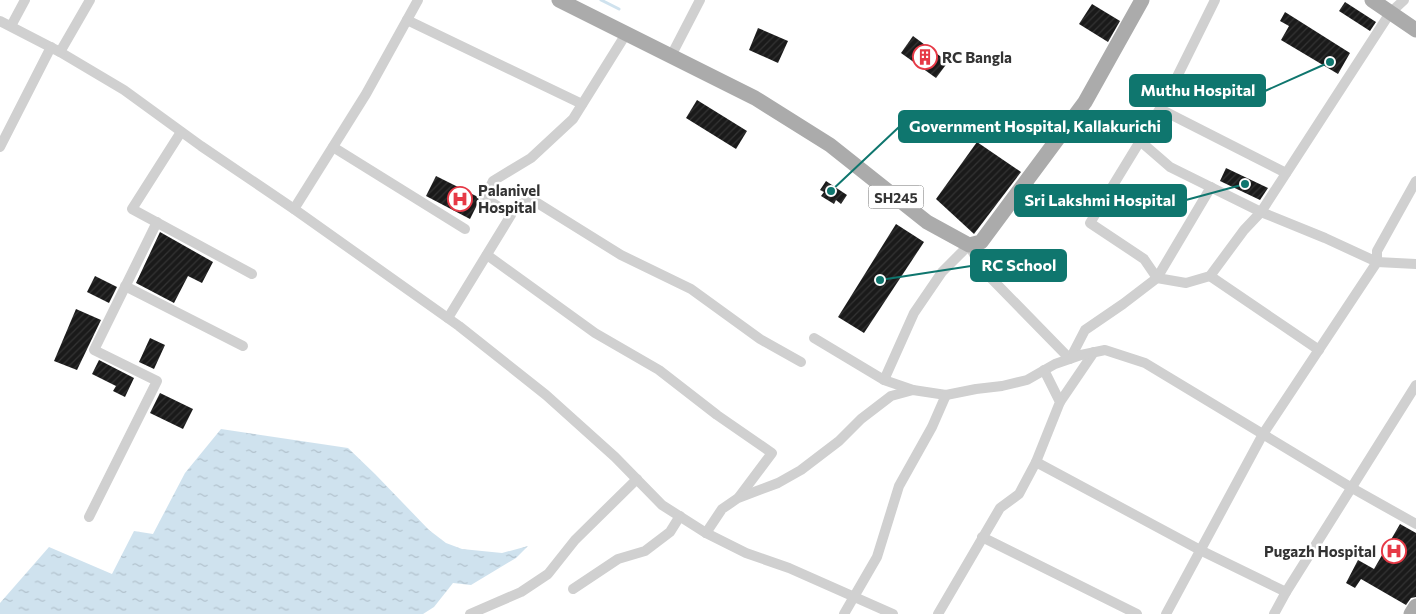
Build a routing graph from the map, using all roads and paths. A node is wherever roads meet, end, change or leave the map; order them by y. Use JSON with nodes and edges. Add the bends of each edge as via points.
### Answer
{"nodes":[{"id":1,"x":25,"y":0,"type":"edge"},
{"id":2,"x":90,"y":0,"type":"edge"},
{"id":3,"x":418,"y":0,"type":"edge"},
{"id":4,"x":559,"y":0,"type":"edge"},
{"id":5,"x":700,"y":0,"type":"edge"},
{"id":6,"x":1142,"y":0,"type":"edge"},
{"id":7,"x":1215,"y":0,"type":"edge"},
{"id":8,"x":1372,"y":0,"type":"edge"},
{"id":9,"x":1404,"y":0,"type":"edge"},
{"id":10,"x":1390,"y":13,"type":"junction"},
{"id":11,"x":0,"y":20,"type":"edge"},
{"id":12,"x":407,"y":20,"type":"junction"},
{"id":13,"x":11,"y":26,"type":"junction"},
{"id":14,"x":1416,"y":30,"type":"edge"},
{"id":15,"x":626,"y":34,"type":"junction"},
{"id":16,"x":56,"y":50,"type":"junction"},
{"id":17,"x":671,"y":56,"type":"junction"},
{"id":18,"x":582,"y":104,"type":"junction"},
{"id":19,"x":1160,"y":109,"type":"junction"},
{"id":20,"x":181,"y":132,"type":"junction"},
{"id":21,"x":1140,"y":141,"type":"junction"},
{"id":22,"x":0,"y":147,"type":"edge"},
{"id":23,"x":333,"y":148,"type":"junction"},
{"id":24,"x":1286,"y":173,"type":"junction"},
{"id":25,"x":1416,"y":181,"type":"edge"},
{"id":26,"x":1211,"y":187,"type":"junction"},
{"id":27,"x":294,"y":209,"type":"junction"},
{"id":28,"x":504,"y":210,"type":"junction"},
{"id":29,"x":1261,"y":212,"type":"junction"},
{"id":30,"x":156,"y":222,"type":"junction"},
{"id":31,"x":465,"y":229,"type":"dead end"},
{"id":32,"x":969,"y":246,"type":"junction"},
{"id":33,"x":487,"y":255,"type":"junction"},
{"id":34,"x":1377,"y":262,"type":"junction"},
{"id":35,"x":1416,"y":264,"type":"edge"},
{"id":36,"x":252,"y":274,"type":"dead end"},
{"id":37,"x":1210,"y":276,"type":"junction"},
{"id":38,"x":1157,"y":278,"type":"junction"},
{"id":39,"x":125,"y":286,"type":"junction"},
{"id":40,"x":448,"y":318,"type":"junction"},
{"id":41,"x":814,"y":338,"type":"dead end"},
{"id":42,"x":243,"y":346,"type":"dead end"},
{"id":43,"x":1319,"y":350,"type":"junction"},
{"id":44,"x":1094,"y":352,"type":"junction"},
{"id":45,"x":1070,"y":359,"type":"junction"},
{"id":46,"x":802,"y":362,"type":"dead end"},
{"id":47,"x":1044,"y":370,"type":"junction"},
{"id":48,"x":884,"y":380,"type":"junction"},
{"id":49,"x":1416,"y":385,"type":"edge"},
{"id":50,"x":914,"y":390,"type":"junction"},
{"id":51,"x":946,"y":395,"type":"junction"},
{"id":52,"x":1060,"y":402,"type":"junction"},
{"id":53,"x":1263,"y":434,"type":"junction"},
{"id":54,"x":1036,"y":462,"type":"junction"},
{"id":55,"x":637,"y":479,"type":"junction"},
{"id":56,"x":1352,"y":488,"type":"junction"},
{"id":57,"x":738,"y":498,"type":"junction"},
{"id":58,"x":680,"y":516,"type":"junction"},
{"id":59,"x":89,"y":517,"type":"dead end"},
{"id":60,"x":1416,"y":524,"type":"edge"},
{"id":61,"x":706,"y":533,"type":"junction"},
{"id":62,"x":982,"y":537,"type":"junction"},
{"id":63,"x":1202,"y":550,"type":"junction"},
{"id":64,"x":574,"y":590,"type":"dead end"},
{"id":65,"x":1286,"y":592,"type":"junction"},
{"id":66,"x":853,"y":597,"type":"junction"},
{"id":67,"x":1416,"y":606,"type":"edge"},
{"id":68,"x":470,"y":614,"type":"edge"},
{"id":69,"x":844,"y":614,"type":"edge"},
{"id":70,"x":893,"y":614,"type":"edge"},
{"id":71,"x":938,"y":614,"type":"edge"},
{"id":72,"x":1137,"y":614,"type":"edge"},
{"id":73,"x":1166,"y":614,"type":"edge"},
{"id":74,"x":1274,"y":614,"type":"edge"},
{"id":75,"x":1411,"y":614,"type":"edge"}],
"edges":[{"from":1,"to":13,"type":"street"},
{"from":2,"to":16,"type":"street"},
{"from":3,"to":12,"type":"street"},
{"from":4,"to":15,"type":"main road","number":"SH245"},
{"from":5,"to":17,"type":"street"},
{"from":6,"to":32,"type":"main road","via":[[1085,102],[981,242]]},
{"from":7,"to":19,"type":"street"},
{"from":8,"to":10,"type":"main road"},
{"from":9,"to":10,"type":"street"},
{"from":10,"to":14,"type":"main road"},
{"from":10,"to":24,"type":"street"},
{"from":11,"to":13,"type":"street"},
{"from":12,"to":18,"type":"street"},
{"from":12,"to":23,"type":"street"},
{"from":13,"to":16,"type":"street"},
{"from":15,"to":17,"type":"main road","number":"SH245"},
{"from":15,"to":18,"type":"street"},
{"from":16,"to":20,"type":"street","via":[[124,90]]},
{"from":16,"to":22,"type":"street"},
{"from":17,"to":32,"type":"main road","number":"SH245","via":[[755,98],[830,144],[926,222]]},
{"from":18,"to":28,"type":"street","via":[[573,120],[531,158],[493,180],[485,198]]},
{"from":19,"to":21,"type":"street"},
{"from":19,"to":24,"type":"street"},
{"from":20,"to":27,"type":"street"},
{"from":20,"to":30,"type":"street","via":[[132,208]]},
{"from":21,"to":26,"type":"street","via":[[1170,168]]},
{"from":21,"to":38,"type":"street","via":[[1090,223],[1144,259]]},
{"from":23,"to":27,"type":"street"},
{"from":23,"to":31,"type":"street"},
{"from":24,"to":29,"type":"street"},
{"from":25,"to":34,"type":"street","via":[[1377,251]]},
{"from":26,"to":29,"type":"street"},
{"from":26,"to":38,"type":"street"},
{"from":27,"to":40,"type":"street"},
{"from":28,"to":33,"type":"street","via":[[511,215]]},
{"from":28,"to":46,"type":"street","via":[[531,199],[620,255],[690,290],[760,339]]},
{"from":29,"to":34,"type":"street"},
{"from":29,"to":37,"type":"street"},
{"from":30,"to":36,"type":"street"},
{"from":30,"to":39,"type":"street"},
{"from":32,"to":45,"type":"street","via":[[982,269]]},
{"from":32,"to":48,"type":"street","via":[[942,272],[914,314]]},
{"from":33,"to":40,"type":"street"},
{"from":33,"to":57,"type":"street","via":[[594,332],[659,370],[772,453]]},
{"from":34,"to":35,"type":"street"},
{"from":34,"to":43,"type":"street"},
{"from":37,"to":38,"type":"street","via":[[1186,283]]},
{"from":37,"to":43,"type":"street"},
{"from":38,"to":45,"type":"street","via":[[1085,330]]},
{"from":39,"to":42,"type":"street"},
{"from":39,"to":59,"type":"street","via":[[94,350],[157,381]]},
{"from":40,"to":55,"type":"street","via":[[546,395]]},
{"from":41,"to":48,"type":"street"},
{"from":43,"to":53,"type":"street"},
{"from":44,"to":45,"type":"street"},
{"from":44,"to":52,"type":"street"},
{"from":44,"to":53,"type":"street","via":[[1105,350],[1145,363]]},
{"from":45,"to":47,"type":"street"},
{"from":47,"to":51,"type":"street","via":[[1027,380]]},
{"from":47,"to":52,"type":"street"},
{"from":48,"to":50,"type":"street"},
{"from":49,"to":56,"type":"street"},
{"from":50,"to":51,"type":"street"},
{"from":50,"to":57,"type":"street","via":[[891,396],[801,470],[778,483]]},
{"from":51,"to":66,"type":"street","via":[[899,486],[877,557]]},
{"from":52,"to":54,"type":"street"},
{"from":53,"to":56,"type":"street"},
{"from":53,"to":63,"type":"street"},
{"from":54,"to":62,"type":"street","via":[[1019,494],[1000,508]]},
{"from":54,"to":63,"type":"street"},
{"from":55,"to":58,"type":"street","via":[[662,505]]},
{"from":55,"to":68,"type":"street","via":[[575,540],[548,574],[521,592]]},
{"from":56,"to":60,"type":"street"},
{"from":56,"to":65,"type":"street"},
{"from":57,"to":61,"type":"street","via":[[722,509]]},
{"from":58,"to":61,"type":"street"},
{"from":58,"to":64,"type":"street","via":[[670,532],[645,552],[618,559]]},
{"from":61,"to":66,"type":"street"},
{"from":62,"to":71,"type":"street"},
{"from":62,"to":72,"type":"street"},
{"from":63,"to":65,"type":"street"},
{"from":63,"to":73,"type":"street"},
{"from":65,"to":74,"type":"street"},
{"from":66,"to":69,"type":"street"},
{"from":66,"to":70,"type":"street"},
{"from":67,"to":75,"type":"main road"}]}
